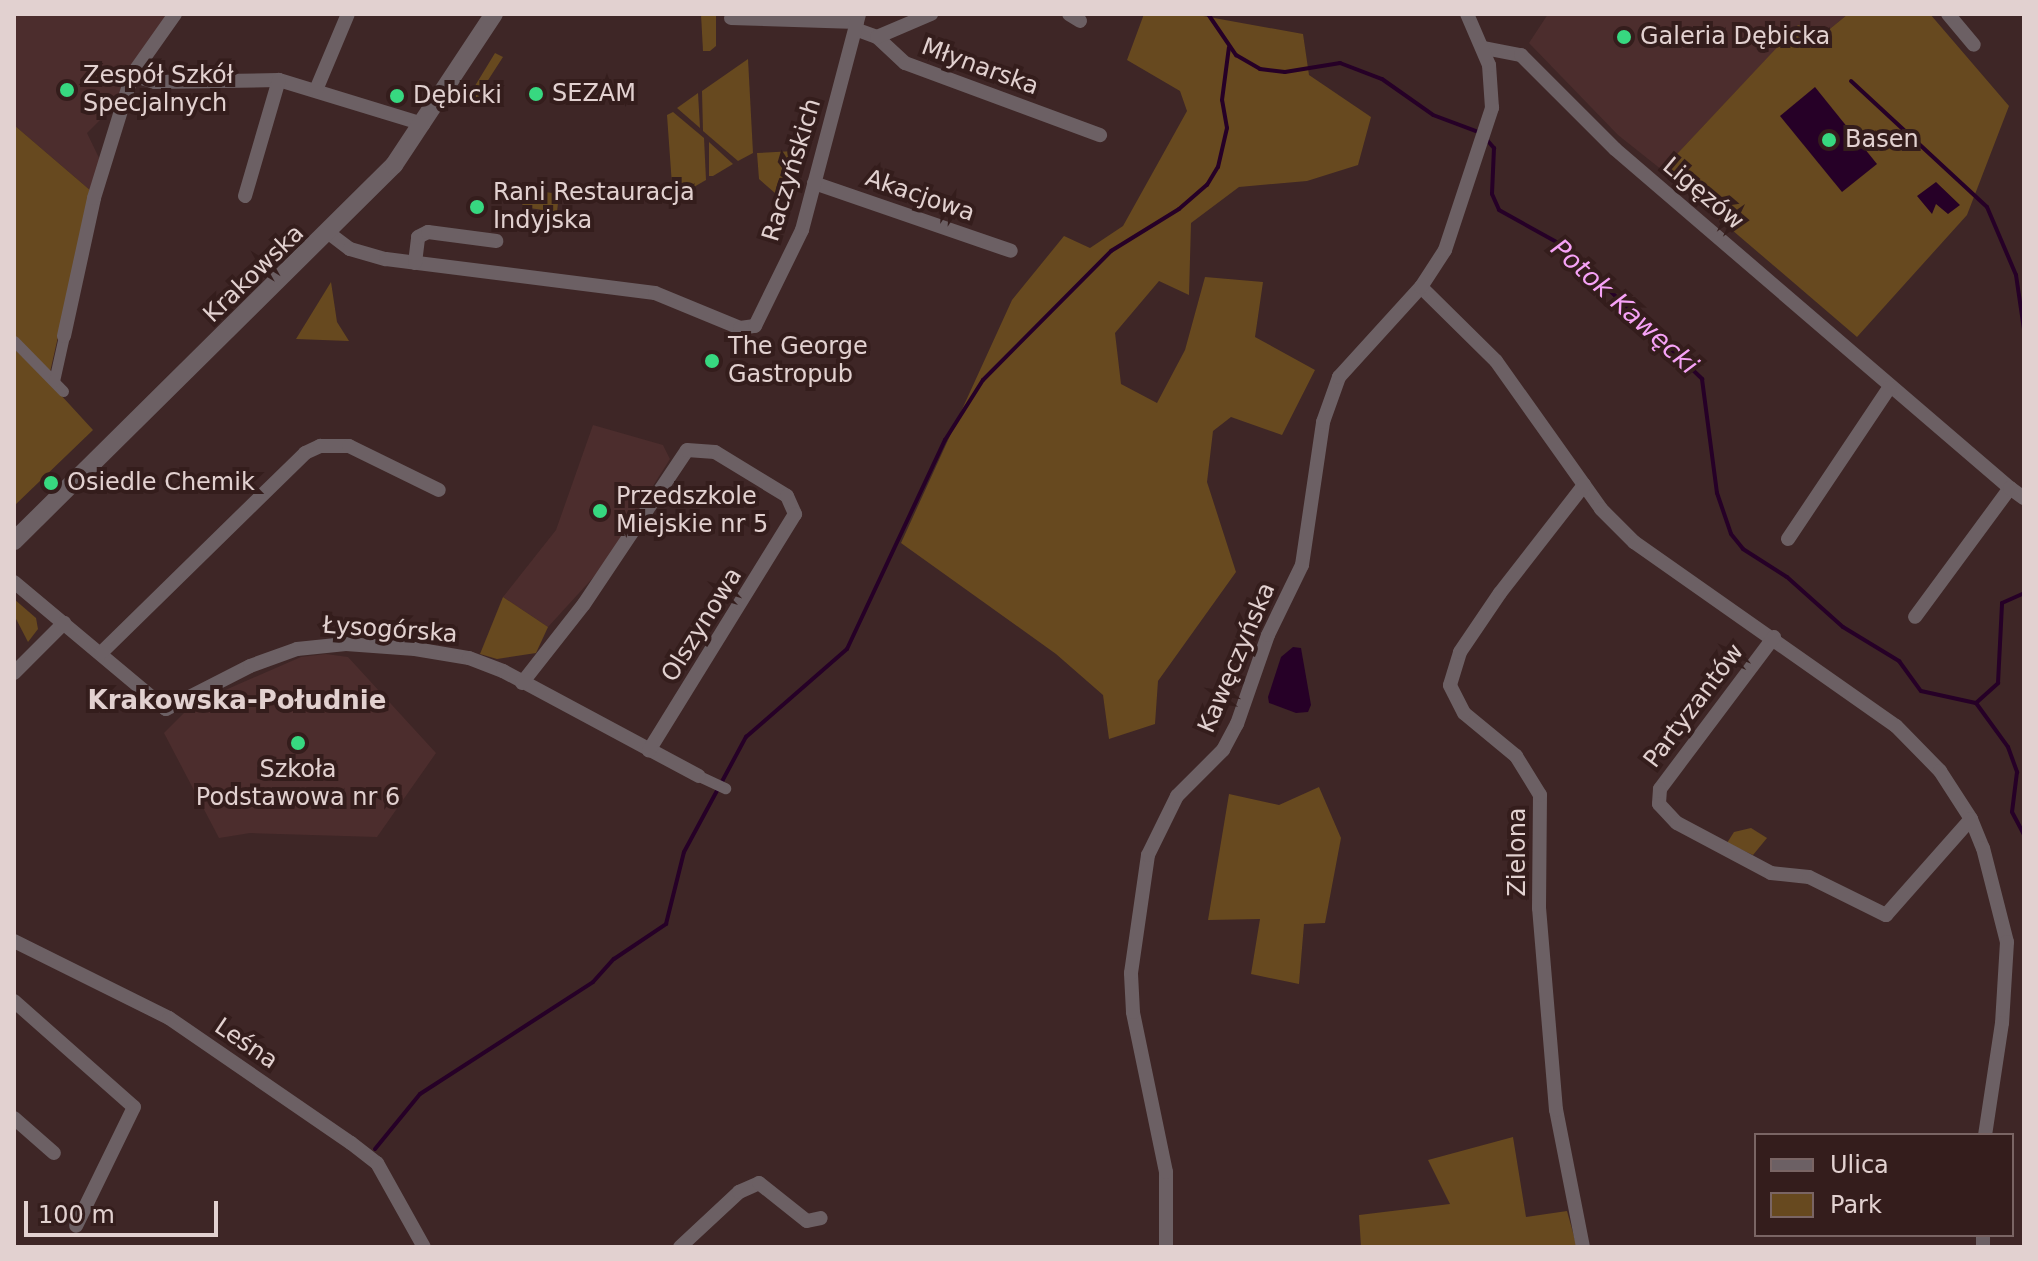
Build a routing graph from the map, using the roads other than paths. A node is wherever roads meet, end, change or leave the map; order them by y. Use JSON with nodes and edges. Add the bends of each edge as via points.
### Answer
{"nodes":[{"id":1,"x":175,"y":14,"type":"edge"},
{"id":2,"x":494,"y":14,"type":"edge"},
{"id":3,"x":931,"y":14,"type":"edge"},
{"id":4,"x":1456,"y":14,"type":"edge"},
{"id":5,"x":1948,"y":14,"type":"edge"},
{"id":6,"x":342,"y":16,"type":"edge"},
{"id":7,"x":731,"y":18,"type":"dead end"},
{"id":8,"x":1470,"y":20,"type":"edge"},
{"id":9,"x":857,"y":21,"type":"edge"},
{"id":10,"x":877,"y":37,"type":"junction"},
{"id":11,"x":1974,"y":45,"type":"dead end"},
{"id":12,"x":1484,"y":48,"type":"junction"},
{"id":13,"x":132,"y":75,"type":"junction"},
{"id":14,"x":279,"y":80,"type":"junction"},
{"id":15,"x":316,"y":90,"type":"junction"},
{"id":16,"x":423,"y":124,"type":"junction"},
{"id":17,"x":1100,"y":135,"type":"dead end"},
{"id":18,"x":814,"y":183,"type":"junction"},
{"id":19,"x":245,"y":196,"type":"dead end"},
{"id":20,"x":330,"y":234,"type":"junction"},
{"id":21,"x":496,"y":241,"type":"dead end"},
{"id":22,"x":1011,"y":251,"type":"dead end"},
{"id":23,"x":415,"y":263,"type":"junction"},
{"id":24,"x":1421,"y":287,"type":"junction"},
{"id":25,"x":64,"y":336,"type":"joint"},
{"id":26,"x":14,"y":341,"type":"edge"},
{"id":27,"x":54,"y":381,"type":"junction"},
{"id":28,"x":1889,"y":388,"type":"junction"},
{"id":29,"x":63,"y":391,"type":"dead end"},
{"id":30,"x":1584,"y":485,"type":"junction"},
{"id":31,"x":2010,"y":488,"type":"junction"},
{"id":32,"x":439,"y":490,"type":"dead end"},
{"id":33,"x":2024,"y":498,"type":"edge"},
{"id":34,"x":1788,"y":539,"type":"dead end"},
{"id":35,"x":14,"y":541,"type":"edge"},
{"id":36,"x":14,"y":582,"type":"edge"},
{"id":37,"x":1915,"y":617,"type":"dead end"},
{"id":38,"x":64,"y":623,"type":"junction"},
{"id":39,"x":1774,"y":637,"type":"junction"},
{"id":40,"x":101,"y":653,"type":"junction"},
{"id":41,"x":14,"y":673,"type":"edge"},
{"id":42,"x":522,"y":683,"type":"junction"},
{"id":43,"x":649,"y":750,"type":"junction"},
{"id":44,"x":699,"y":776,"type":"joint"},
{"id":45,"x":725,"y":788,"type":"dead end"},
{"id":46,"x":1971,"y":819,"type":"junction"},
{"id":47,"x":14,"y":941,"type":"edge"},
{"id":48,"x":14,"y":1001,"type":"edge"},
{"id":49,"x":14,"y":1118,"type":"edge"},
{"id":50,"x":1985,"y":1133,"type":"edge"},
{"id":51,"x":54,"y":1153,"type":"dead end"},
{"id":52,"x":821,"y":1218,"type":"dead end"},
{"id":53,"x":76,"y":1226,"type":"dead end"},
{"id":54,"x":424,"y":1247,"type":"edge"},
{"id":55,"x":680,"y":1247,"type":"edge"},
{"id":56,"x":1166,"y":1247,"type":"edge"},
{"id":57,"x":1583,"y":1247,"type":"edge"}],
"edges":[{"from":1,"to":13,"type":"street"},
{"from":2,"to":16,"type":"street","name":"Krakowska"},
{"from":3,"to":10,"type":"street"},
{"from":4,"to":8,"type":"street"},
{"from":5,"to":11,"type":"street"},
{"from":6,"to":15,"type":"street"},
{"from":7,"to":9,"type":"street","name":"Młynarska"},
{"from":8,"to":12,"type":"street","name":"Kawęczyńska"},
{"from":9,"to":10,"type":"street","name":"Młynarska"},
{"from":9,"to":18,"type":"street","name":"Raczyńskich"},
{"from":10,"to":17,"type":"street","name":"Młynarska","via":[[905,63]]},
{"from":12,"to":24,"type":"street","name":"Kawęczyńska","via":[[1492,90],[1490,128],[1445,250]]},
{"from":12,"to":28,"type":"street","name":"Ligęzów","via":[[1521,55],[1605,139]]},
{"from":13,"to":14,"type":"street","via":[[155,82]]},
{"from":13,"to":25,"type":"street","via":[[94,198]]},
{"from":14,"to":15,"type":"street"},
{"from":14,"to":19,"type":"street"},
{"from":15,"to":16,"type":"street"},
{"from":16,"to":20,"type":"street","name":"Krakowska","via":[[394,165]]},
{"from":18,"to":22,"type":"street","name":"Akacjowa"},
{"from":18,"to":23,"type":"street","name":"Raczyńskich","via":[[802,230],[760,319],[748,328],[666,295]]},
{"from":20,"to":23,"type":"street","via":[[359,252]]},
{"from":20,"to":35,"type":"street","name":"Krakowska"},
{"from":21,"to":23,"type":"street","via":[[428,232],[418,237]]},
{"from":24,"to":30,"type":"street","name":"Partyzantów","via":[[1496,361]]},
{"from":24,"to":56,"type":"street","name":"Kawęczyńska","via":[[1377,329],[1339,377],[1323,422],[1302,565],[1268,635],[1237,724],[1223,750],[1177,796],[1148,855],[1137,915],[1132,999],[1166,1172]]},
{"from":25,"to":27,"type":"street"},
{"from":26,"to":27,"type":"street"},
{"from":27,"to":29,"type":"street"},
{"from":28,"to":31,"type":"street","name":"Ligęzów"},
{"from":28,"to":34,"type":"street"},
{"from":30,"to":39,"type":"street","name":"Partyzantów","via":[[1634,542]]},
{"from":30,"to":57,"type":"street","name":"Zielona","via":[[1460,652],[1450,685],[1464,713],[1521,762],[1540,795],[1539,908],[1556,1110]]},
{"from":31,"to":33,"type":"street","name":"Ligęzów"},
{"from":31,"to":37,"type":"street"},
{"from":32,"to":40,"type":"street","via":[[349,446],[320,446],[305,453]]},
{"from":36,"to":38,"type":"street","name":"Łysogórska"},
{"from":38,"to":40,"type":"street","name":"Łysogórska"},
{"from":38,"to":41,"type":"street"},
{"from":39,"to":46,"type":"street","name":"Partyzantów","via":[[1923,748]]},
{"from":39,"to":46,"type":"street","name":"Partyzantów","via":[[1660,789],[1659,804],[1677,823],[1771,873],[1809,877],[1886,915]]},
{"from":40,"to":42,"type":"street","name":"Łysogórska","via":[[166,709],[250,666],[319,645],[469,658]]},
{"from":42,"to":43,"type":"street","name":"Łysogórska"},
{"from":42,"to":43,"type":"street","name":"Olszynowa","via":[[584,604],[687,450],[715,452],[787,496],[795,514]]},
{"from":43,"to":44,"type":"street","name":"Łysogórska"},
{"from":44,"to":45,"type":"street"},
{"from":46,"to":50,"type":"street","name":"Partyzantów","via":[[1996,886],[2008,965]]},
{"from":47,"to":54,"type":"street","name":"Leśna","via":[[169,1018],[308,1111],[377,1163]]},
{"from":48,"to":53,"type":"street","via":[[134,1107]]},
{"from":49,"to":51,"type":"street"},
{"from":52,"to":55,"type":"street","via":[[807,1221],[759,1183],[739,1192]]}]}
